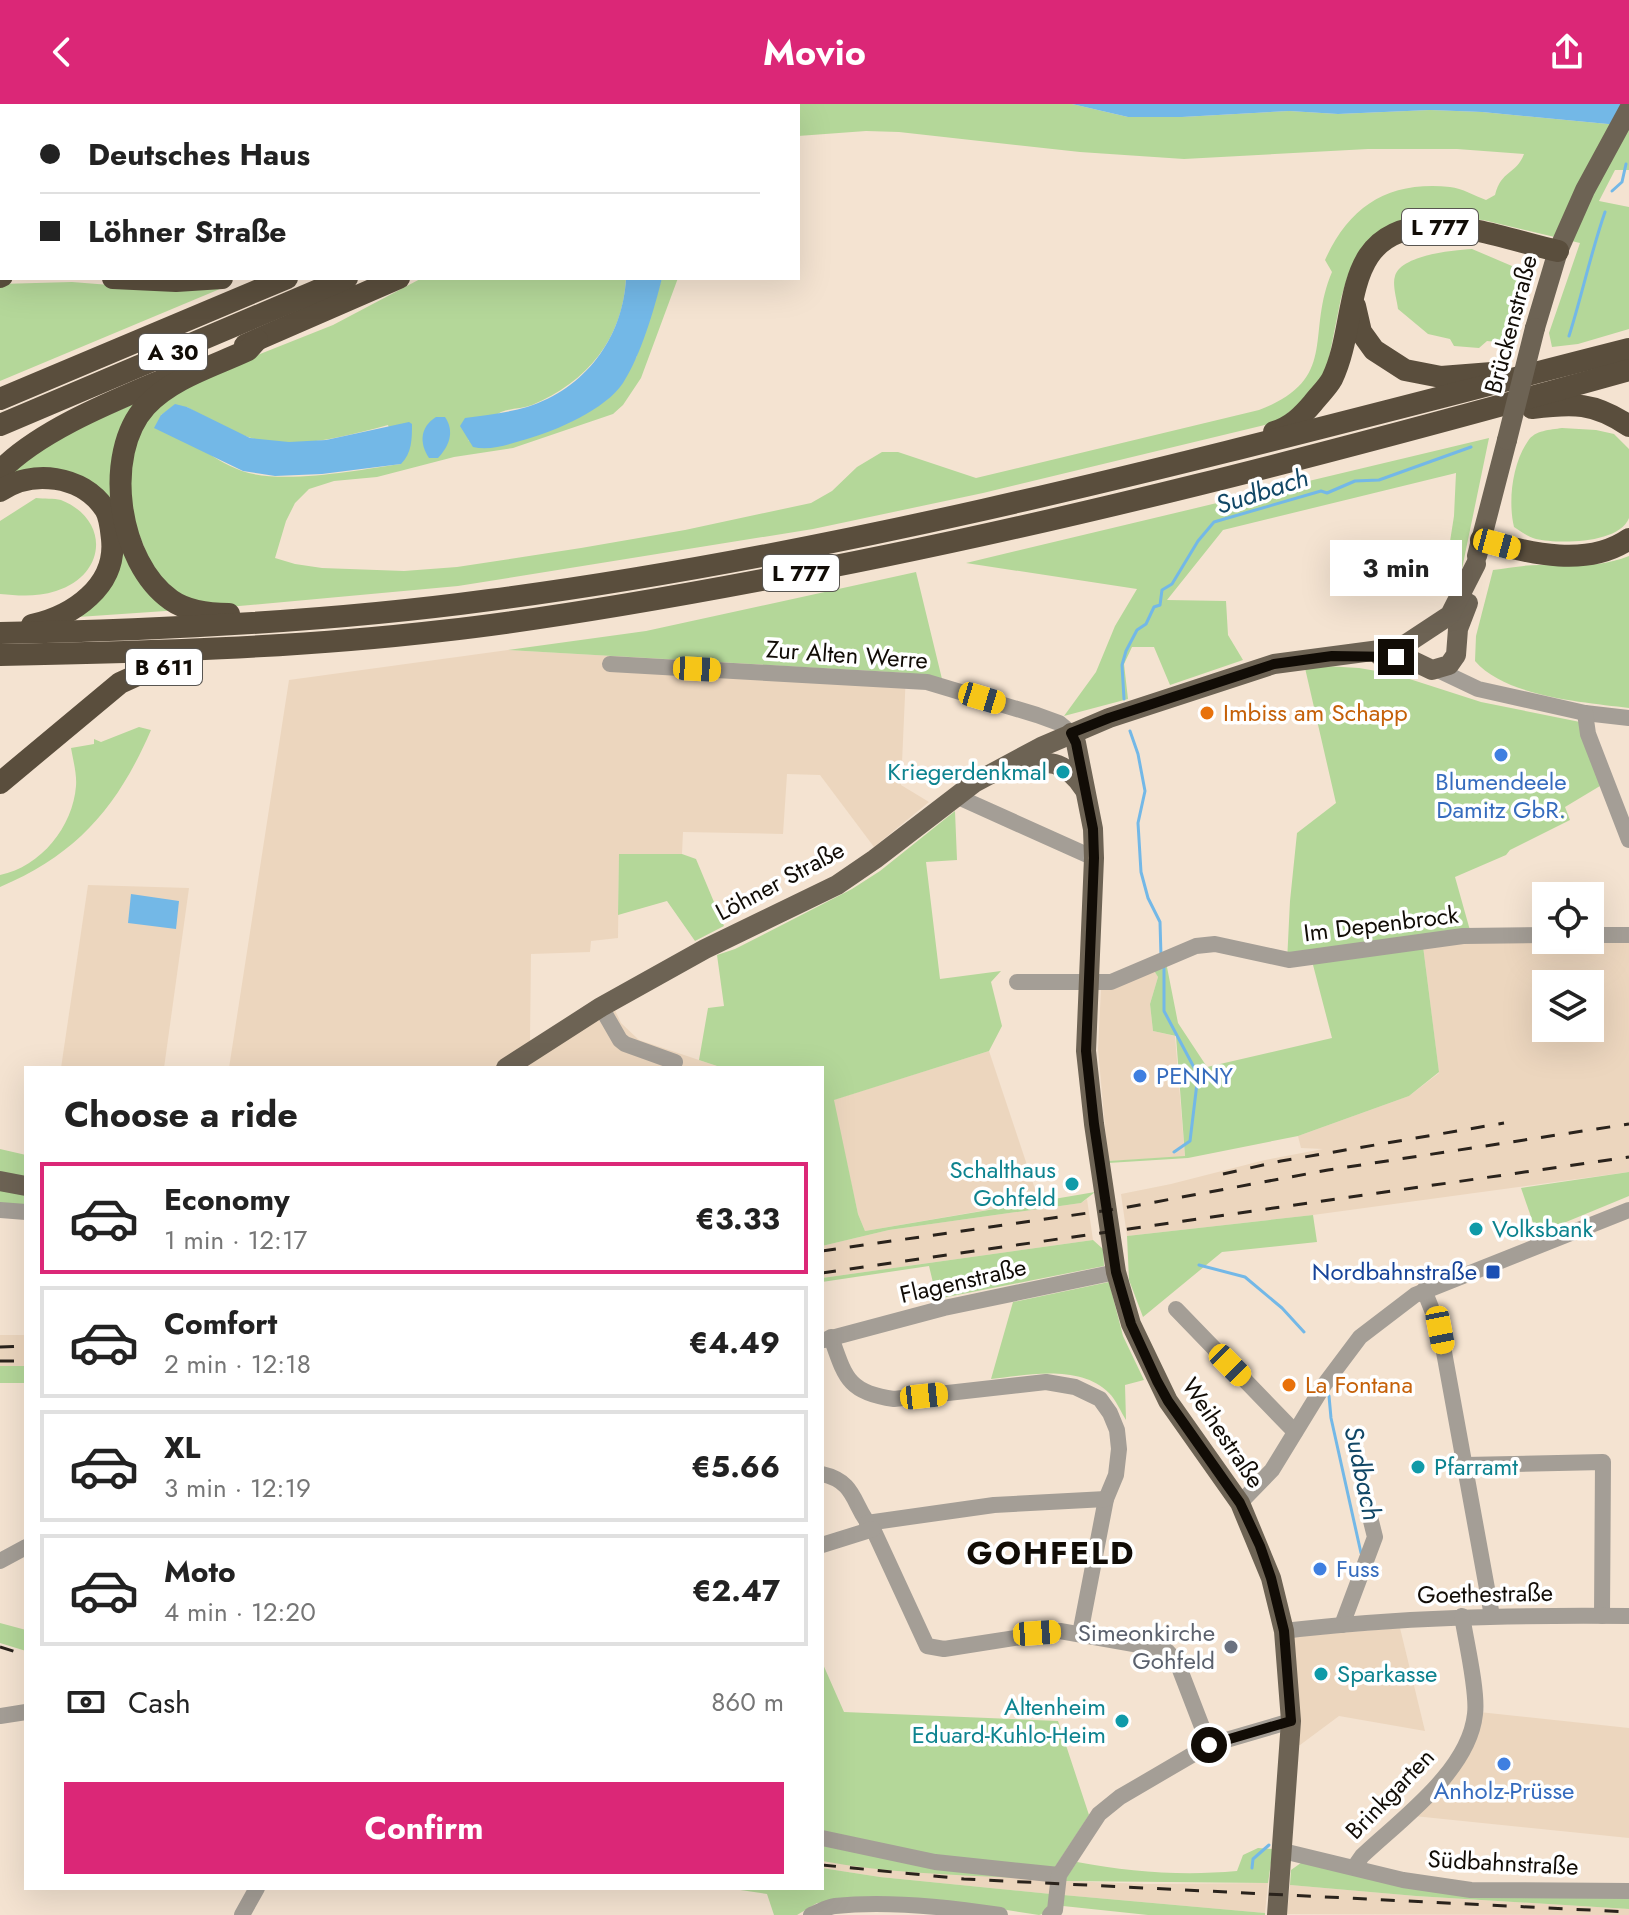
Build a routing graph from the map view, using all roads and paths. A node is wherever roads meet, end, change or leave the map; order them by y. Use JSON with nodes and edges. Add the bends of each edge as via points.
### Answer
{"nodes":[{"id":1,"x":1629,"y":109,"type":"edge"},
{"id":2,"x":1558,"y":251,"type":"junction"},
{"id":3,"x":155,"y":280,"type":"edge"},
{"id":4,"x":191,"y":280,"type":"edge"},
{"id":5,"x":282,"y":280,"type":"edge"},
{"id":6,"x":342,"y":280,"type":"edge"},
{"id":7,"x":394,"y":280,"type":"edge"},
{"id":8,"x":1352,"y":293,"type":"junction"},
{"id":9,"x":257,"y":340,"type":"junction"},
{"id":10,"x":1629,"y":349,"type":"edge"},
{"id":11,"x":1553,"y":368,"type":"junction"},
{"id":12,"x":1629,"y":370,"type":"edge"},
{"id":13,"x":0,"y":399,"type":"edge"},
{"id":14,"x":0,"y":425,"type":"edge"},
{"id":15,"x":1629,"y":426,"type":"edge"},
{"id":16,"x":1422,"y":427,"type":"junction"},
{"id":17,"x":1198,"y":461,"type":"junction"},
{"id":18,"x":0,"y":471,"type":"edge"},
{"id":19,"x":0,"y":491,"type":"edge"},
{"id":20,"x":1629,"y":539,"type":"edge"},
{"id":21,"x":1481,"y":540,"type":"junction"},
{"id":22,"x":1476,"y":564,"type":"junction"},
{"id":23,"x":356,"y":616,"type":"junction"},
{"id":24,"x":0,"y":632,"type":"edge"},
{"id":25,"x":1425,"y":633,"type":"junction"},
{"id":26,"x":364,"y":639,"type":"junction"},
{"id":27,"x":1456,"y":649,"type":"junction"},
{"id":28,"x":0,"y":655,"type":"edge"},
{"id":29,"x":1332,"y":656,"type":"junction"},
{"id":30,"x":610,"y":664,"type":"dead end"},
{"id":31,"x":1430,"y":667,"type":"junction"},
{"id":32,"x":1494,"y":692,"type":"junction"},
{"id":33,"x":1585,"y":713,"type":"junction"},
{"id":34,"x":1629,"y":718,"type":"edge"},
{"id":35,"x":1071,"y":733,"type":"junction"},
{"id":36,"x":0,"y":783,"type":"edge"},
{"id":37,"x":974,"y":783,"type":"junction"},
{"id":38,"x":1087,"y":794,"type":"junction"},
{"id":39,"x":956,"y":796,"type":"junction"},
{"id":40,"x":1629,"y":840,"type":"edge"},
{"id":41,"x":1094,"y":858,"type":"junction"},
{"id":42,"x":1532,"y":935,"type":"edge"},
{"id":43,"x":1604,"y":935,"type":"edge"},
{"id":44,"x":1629,"y":935,"type":"edge"},
{"id":45,"x":1017,"y":982,"type":"dead end"},
{"id":46,"x":1088,"y":983,"type":"junction"},
{"id":47,"x":601,"y":1007,"type":"junction"},
{"id":48,"x":675,"y":1062,"type":"dead end"},
{"id":49,"x":509,"y":1066,"type":"edge"},
{"id":50,"x":0,"y":1181,"type":"edge"},
{"id":51,"x":24,"y":1186,"type":"edge"},
{"id":52,"x":0,"y":1210,"type":"edge"},
{"id":53,"x":1629,"y":1210,"type":"edge"},
{"id":54,"x":24,"y":1212,"type":"edge"},
{"id":55,"x":1116,"y":1272,"type":"junction"},
{"id":56,"x":1424,"y":1290,"type":"junction"},
{"id":57,"x":1176,"y":1309,"type":"dead end"},
{"id":58,"x":826,"y":1339,"type":"edge"},
{"id":59,"x":1295,"y":1432,"type":"junction"},
{"id":60,"x":1465,"y":1465,"type":"junction"},
{"id":61,"x":824,"y":1475,"type":"edge"},
{"id":62,"x":1106,"y":1499,"type":"junction"},
{"id":63,"x":1240,"y":1503,"type":"junction"},
{"id":64,"x":1367,"y":1505,"type":"dead end"},
{"id":65,"x":870,"y":1526,"type":"junction"},
{"id":66,"x":824,"y":1544,"type":"edge"},
{"id":67,"x":24,"y":1548,"type":"edge"},
{"id":68,"x":0,"y":1561,"type":"edge"},
{"id":69,"x":1462,"y":1616,"type":"junction"},
{"id":70,"x":1492,"y":1616,"type":"junction"},
{"id":71,"x":1602,"y":1616,"type":"junction"},
{"id":72,"x":1629,"y":1616,"type":"edge"},
{"id":73,"x":1342,"y":1625,"type":"junction"},
{"id":74,"x":1284,"y":1631,"type":"junction"},
{"id":75,"x":1080,"y":1634,"type":"junction"},
{"id":76,"x":24,"y":1712,"type":"edge"},
{"id":77,"x":0,"y":1716,"type":"edge"},
{"id":78,"x":1291,"y":1721,"type":"junction"},
{"id":79,"x":1209,"y":1745,"type":"junction"},
{"id":80,"x":824,"y":1838,"type":"edge"},
{"id":81,"x":1283,"y":1851,"type":"junction"},
{"id":82,"x":1355,"y":1866,"type":"junction"},
{"id":83,"x":1059,"y":1875,"type":"junction"},
{"id":84,"x":256,"y":1890,"type":"edge"},
{"id":85,"x":1629,"y":1891,"type":"edge"},
{"id":86,"x":242,"y":1915,"type":"edge"},
{"id":87,"x":811,"y":1915,"type":"edge"},
{"id":88,"x":1000,"y":1915,"type":"edge"},
{"id":89,"x":1050,"y":1915,"type":"edge"},
{"id":90,"x":1277,"y":1915,"type":"edge"}],
"edges":[{"from":1,"to":2,"type":"main road","name":"Brückenstraße"},
{"from":2,"to":8,"type":"highway","number":"L 777","via":[[1467,230],[1409,229],[1374,248]]},
{"from":2,"to":21,"type":"main road","name":"Brückenstraße","bridge":true},
{"from":3,"to":4,"type":"highway"},
{"from":5,"to":13,"type":"highway","number":"A 30"},
{"from":6,"to":14,"type":"highway","number":"A 30"},
{"from":7,"to":9,"type":"highway"},
{"from":8,"to":11,"type":"highway","via":[[1361,332],[1374,350],[1405,370],[1441,377]]},
{"from":8,"to":17,"type":"highway","number":"L 777","via":[[1331,381],[1300,418],[1282,430],[1226,445]]},
{"from":9,"to":18,"type":"highway","via":[[89,412]]},
{"from":9,"to":23,"type":"highway","via":[[248,350],[168,386],[133,425],[121,468],[128,533],[152,582],[189,609],[210,614],[336,606]]},
{"from":10,"to":11,"type":"highway","number":"L 777"},
{"from":11,"to":17,"type":"highway","number":"L 777"},
{"from":12,"to":16,"type":"highway","number":"L 777"},
{"from":15,"to":16,"type":"highway","via":[[1606,410],[1566,404],[1527,408],[1446,429]]},
{"from":16,"to":26,"type":"highway","number":"L 777","via":[[917,551],[612,608]]},
{"from":17,"to":23,"type":"highway","number":"L 777","via":[[869,536],[489,601]]},
{"from":19,"to":24,"type":"highway","via":[[12,482],[42,476],[63,480],[105,509],[113,550],[105,576],[85,602],[59,617]]},
{"from":20,"to":21,"type":"highway","via":[[1605,552],[1580,556],[1533,553]]},
{"from":21,"to":22,"type":"main road","name":"Brückenstraße"},
{"from":22,"to":25,"type":"main road","name":"Brückenstraße","via":[[1450,615]]},
{"from":22,"to":27,"type":"main road","name":"Brückenstraße"},
{"from":23,"to":24,"type":"highway","number":"L 777","via":[[151,630]]},
{"from":25,"to":27,"type":"main road","via":[[1445,629]]},
{"from":25,"to":29,"type":"main road","name":"Löhner Straße","via":[[1395,648]]},
{"from":25,"to":31,"type":"main road","via":[[1414,649]]},
{"from":26,"to":28,"type":"highway","number":"L 777"},
{"from":26,"to":36,"type":"highway","number":"B 611","via":[[330,649],[208,659],[142,673],[120,683]]},
{"from":27,"to":31,"type":"main road","via":[[1449,665]]},
{"from":27,"to":32,"type":"street","name":"Löhner Straße","via":[[1465,671]]},
{"from":29,"to":31,"type":"main road","name":"Löhner Straße","via":[[1396,657]]},
{"from":29,"to":35,"type":"main road","name":"Löhner Straße","via":[[1274,664]]},
{"from":30,"to":35,"type":"street","name":"Zur Alten Werre","via":[[927,682],[1037,715]]},
{"from":31,"to":32,"type":"street","name":"Löhner Straße"},
{"from":32,"to":33,"type":"street","name":"Löhner Straße"},
{"from":33,"to":34,"type":"street","name":"Löhner Straße"},
{"from":33,"to":40,"type":"street","via":[[1588,734]]},
{"from":35,"to":37,"type":"main road","name":"Löhner Straße"},
{"from":35,"to":38,"type":"main road","name":"Weihestraße"},
{"from":37,"to":38,"type":"main road","via":[[1048,762],[1068,769]]},
{"from":37,"to":39,"type":"main road","name":"Löhner Straße"},
{"from":38,"to":41,"type":"main road","name":"Weihestraße"},
{"from":39,"to":41,"type":"street"},
{"from":39,"to":47,"type":"main road","name":"Löhner Straße","via":[[837,885]]},
{"from":41,"to":46,"type":"main road","name":"Weihestraße"},
{"from":42,"to":46,"type":"street","name":"Im Depenbrock","via":[[1463,936],[1289,960],[1215,944],[1196,946],[1111,982]]},
{"from":43,"to":44,"type":"street"},
{"from":45,"to":46,"type":"street"},
{"from":46,"to":55,"type":"main road","name":"Weihestraße","via":[[1088,1080]]},
{"from":47,"to":48,"type":"street","via":[[625,1044]]},
{"from":47,"to":49,"type":"main road","name":"Löhner Straße"},
{"from":50,"to":51,"type":"main road"},
{"from":52,"to":54,"type":"street"},
{"from":53,"to":56,"type":"street"},
{"from":55,"to":58,"type":"street","name":"Flagenstraße"},
{"from":55,"to":63,"type":"main road","name":"Weihestraße","via":[[1147,1362]]},
{"from":56,"to":59,"type":"street","via":[[1360,1337]]},
{"from":56,"to":60,"type":"street","via":[[1440,1330]]},
{"from":57,"to":59,"type":"street"},
{"from":58,"to":62,"type":"street","via":[[845,1377],[871,1396],[894,1399],[1046,1382],[1100,1399],[1117,1430],[1119,1449]]},
{"from":59,"to":63,"type":"street","via":[[1272,1470]]},
{"from":60,"to":70,"type":"street"},
{"from":60,"to":71,"type":"street","via":[[1603,1462]]},
{"from":61,"to":65,"type":"street","via":[[846,1484]]},
{"from":62,"to":65,"type":"street","via":[[994,1505]]},
{"from":62,"to":75,"type":"street"},
{"from":63,"to":74,"type":"main road","name":"Weihestraße","via":[[1271,1578]]},
{"from":64,"to":73,"type":"street","via":[[1375,1537]]},
{"from":65,"to":66,"type":"street"},
{"from":65,"to":75,"type":"street","via":[[927,1646],[944,1649],[1037,1633]]},
{"from":67,"to":68,"type":"street"},
{"from":69,"to":70,"type":"street","name":"Goethestraße"},
{"from":69,"to":73,"type":"street","name":"Goethestraße"},
{"from":69,"to":82,"type":"street","name":"Brinkgarten","via":[[1476,1711],[1467,1745],[1444,1778]]},
{"from":70,"to":71,"type":"street","name":"Goethestraße"},
{"from":71,"to":72,"type":"street","name":"Goethestraße"},
{"from":73,"to":74,"type":"street","name":"Goethestraße"},
{"from":74,"to":78,"type":"main road","name":"Weihestraße"},
{"from":75,"to":79,"type":"street","via":[[1168,1652],[1177,1662]]},
{"from":76,"to":77,"type":"street"},
{"from":78,"to":79,"type":"street"},
{"from":78,"to":81,"type":"main road","name":"Weihestraße"},
{"from":79,"to":83,"type":"street","via":[[1099,1814]]},
{"from":80,"to":83,"type":"street","via":[[935,1862]]},
{"from":81,"to":82,"type":"street","name":"Südbahnstraße"},
{"from":81,"to":90,"type":"main road","name":"Weihestraße"},
{"from":82,"to":85,"type":"street","name":"Südbahnstraße","via":[[1471,1890]]},
{"from":83,"to":89,"type":"street"},
{"from":84,"to":86,"type":"street"},
{"from":87,"to":88,"type":"street","via":[[832,1906],[888,1905]]}]}
